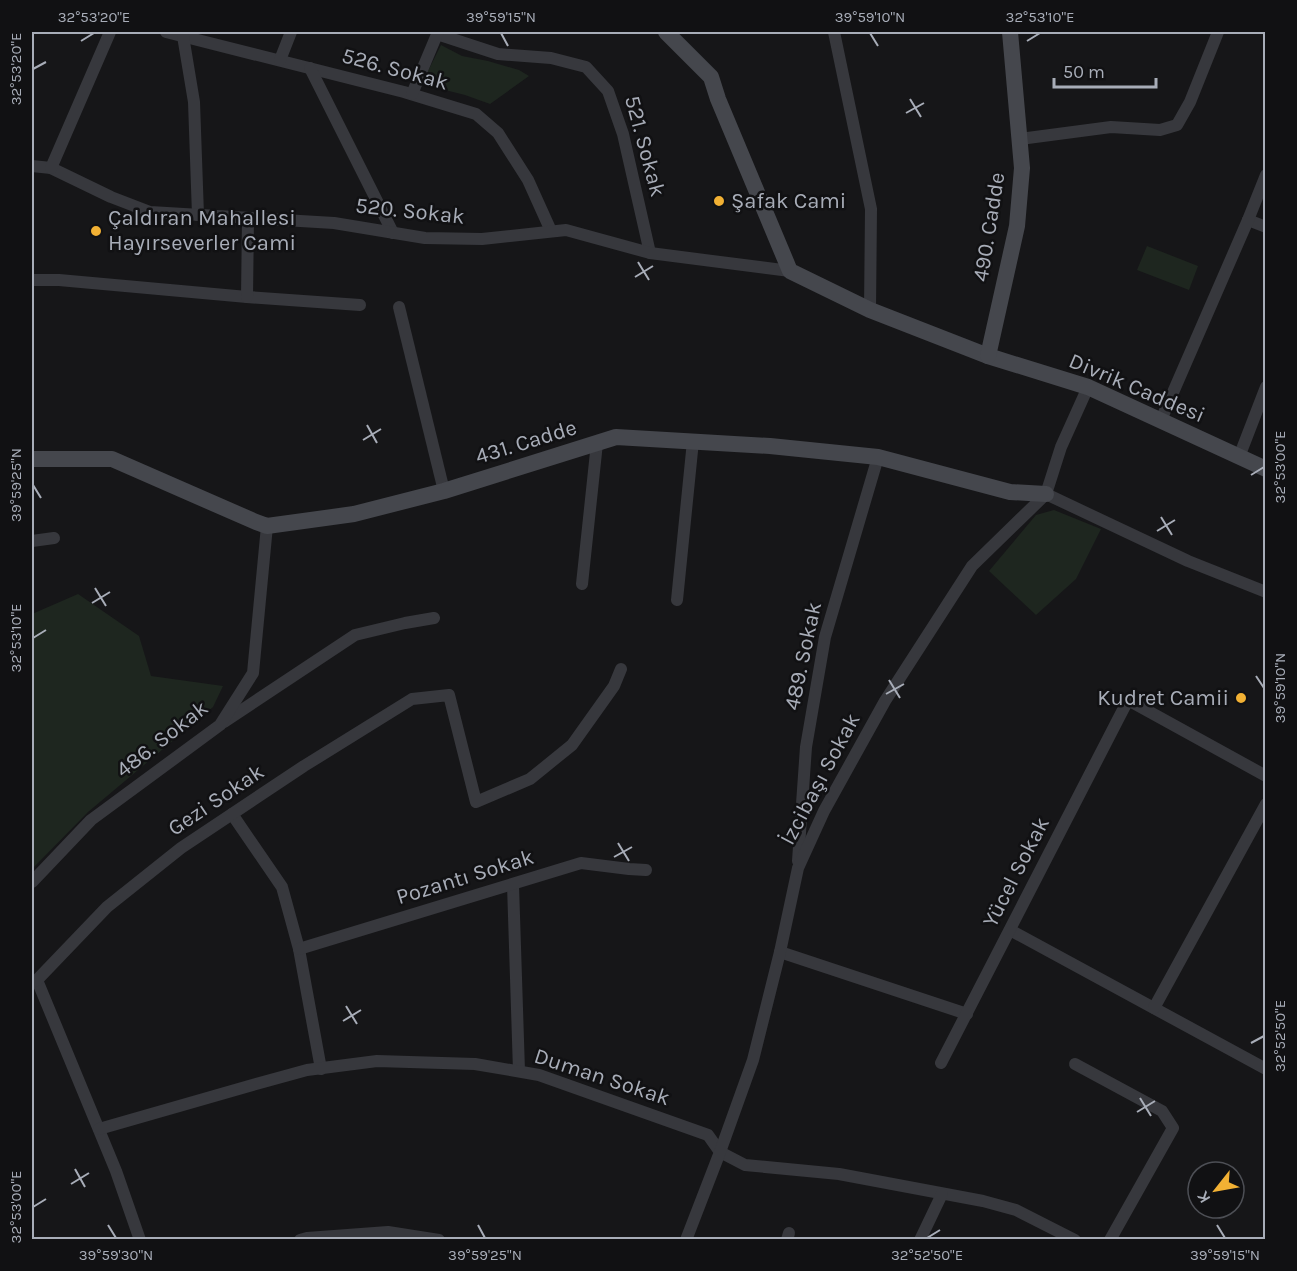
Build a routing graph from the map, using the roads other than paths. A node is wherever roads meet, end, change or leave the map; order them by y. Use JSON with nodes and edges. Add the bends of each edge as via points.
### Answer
{"nodes":[{"id":1,"x":110,"y":32,"type":"edge"},
{"id":2,"x":166,"y":32,"type":"edge"},
{"id":3,"x":291,"y":32,"type":"edge"},
{"id":4,"x":666,"y":32,"type":"edge"},
{"id":5,"x":834,"y":32,"type":"edge"},
{"id":6,"x":1010,"y":32,"type":"edge"},
{"id":7,"x":1218,"y":32,"type":"edge"},
{"id":8,"x":438,"y":33,"type":"edge"},
{"id":9,"x":183,"y":36,"type":"junction"},
{"id":10,"x":280,"y":60,"type":"junction"},
{"id":11,"x":310,"y":68,"type":"junction"},
{"id":12,"x":412,"y":94,"type":"junction"},
{"id":13,"x":1020,"y":139,"type":"junction"},
{"id":14,"x":32,"y":166,"type":"edge"},
{"id":15,"x":51,"y":168,"type":"junction"},
{"id":16,"x":1266,"y":175,"type":"edge"},
{"id":17,"x":198,"y":215,"type":"junction"},
{"id":18,"x":248,"y":218,"type":"junction"},
{"id":19,"x":1248,"y":220,"type":"junction"},
{"id":20,"x":1266,"y":227,"type":"edge"},
{"id":21,"x":551,"y":231,"type":"junction"},
{"id":22,"x":393,"y":232,"type":"junction"},
{"id":23,"x":650,"y":253,"type":"junction"},
{"id":24,"x":790,"y":271,"type":"junction"},
{"id":25,"x":32,"y":280,"type":"edge"},
{"id":26,"x":247,"y":297,"type":"junction"},
{"id":27,"x":360,"y":305,"type":"dead end"},
{"id":28,"x":399,"y":308,"type":"dead end"},
{"id":29,"x":870,"y":310,"type":"junction"},
{"id":30,"x":988,"y":356,"type":"junction"},
{"id":31,"x":1088,"y":387,"type":"junction"},
{"id":32,"x":1266,"y":387,"type":"edge"},
{"id":33,"x":1161,"y":420,"type":"junction"},
{"id":34,"x":693,"y":441,"type":"junction"},
{"id":35,"x":597,"y":443,"type":"junction"},
{"id":36,"x":1239,"y":457,"type":"junction"},
{"id":37,"x":878,"y":458,"type":"junction"},
{"id":38,"x":32,"y":459,"type":"edge"},
{"id":39,"x":1266,"y":469,"type":"edge"},
{"id":40,"x":444,"y":491,"type":"junction"},
{"id":41,"x":1046,"y":494,"type":"junction"},
{"id":42,"x":267,"y":526,"type":"junction"},
{"id":43,"x":54,"y":538,"type":"dead end"},
{"id":44,"x":32,"y":541,"type":"edge"},
{"id":45,"x":582,"y":584,"type":"dead end"},
{"id":46,"x":1266,"y":592,"type":"edge"},
{"id":47,"x":677,"y":600,"type":"dead end"},
{"id":48,"x":434,"y":618,"type":"dead end"},
{"id":49,"x":621,"y":669,"type":"dead end"},
{"id":50,"x":220,"y":725,"type":"junction"},
{"id":51,"x":1266,"y":776,"type":"edge"},
{"id":52,"x":1266,"y":804,"type":"edge"},
{"id":53,"x":232,"y":814,"type":"junction"},
{"id":54,"x":798,"y":868,"type":"junction"},
{"id":55,"x":646,"y":870,"type":"dead end"},
{"id":56,"x":32,"y":882,"type":"edge"},
{"id":57,"x":513,"y":885,"type":"junction"},
{"id":58,"x":1010,"y":930,"type":"junction"},
{"id":59,"x":299,"y":948,"type":"junction"},
{"id":60,"x":780,"y":952,"type":"junction"},
{"id":61,"x":34,"y":981,"type":"edge"},
{"id":62,"x":1154,"y":1008,"type":"junction"},
{"id":63,"x":967,"y":1014,"type":"junction"},
{"id":64,"x":941,"y":1062,"type":"dead end"},
{"id":65,"x":1075,"y":1064,"type":"dead end"},
{"id":66,"x":321,"y":1069,"type":"junction"},
{"id":67,"x":1266,"y":1069,"type":"edge"},
{"id":68,"x":519,"y":1071,"type":"junction"},
{"id":69,"x":99,"y":1129,"type":"junction"},
{"id":70,"x":720,"y":1152,"type":"junction"},
{"id":71,"x":942,"y":1194,"type":"junction"},
{"id":72,"x":1070,"y":1238,"type":"edge"},
{"id":73,"x":140,"y":1239,"type":"edge"},
{"id":74,"x":300,"y":1239,"type":"edge"},
{"id":75,"x":439,"y":1239,"type":"edge"},
{"id":76,"x":686,"y":1239,"type":"edge"},
{"id":77,"x":920,"y":1239,"type":"edge"},
{"id":78,"x":1110,"y":1239,"type":"edge"}],
"edges":[{"from":1,"to":15,"type":"street"},
{"from":2,"to":9,"type":"street","name":"526. Sokak"},
{"from":3,"to":10,"type":"street"},
{"from":4,"to":24,"type":"street","via":[[711,77]]},
{"from":5,"to":29,"type":"street","via":[[871,209]]},
{"from":6,"to":13,"type":"street","name":"490. Cadde"},
{"from":7,"to":13,"type":"street","via":[[1177,125],[1160,130],[1111,128]]},
{"from":8,"to":12,"type":"street"},
{"from":8,"to":23,"type":"street","name":"521. Sokak","via":[[498,54],[551,58],[586,67],[608,91],[623,134]]},
{"from":9,"to":10,"type":"street","name":"526. Sokak"},
{"from":9,"to":17,"type":"street","via":[[194,102]]},
{"from":10,"to":11,"type":"street","name":"526. Sokak"},
{"from":11,"to":12,"type":"street","name":"526. Sokak"},
{"from":11,"to":22,"type":"street"},
{"from":12,"to":21,"type":"street","name":"526. Sokak","via":[[476,114],[498,133],[528,180]]},
{"from":13,"to":30,"type":"street","name":"490. Cadde","via":[[1017,226]]},
{"from":14,"to":15,"type":"street","name":"520. Sokak"},
{"from":15,"to":17,"type":"street","name":"520. Sokak","via":[[150,212]]},
{"from":16,"to":19,"type":"street"},
{"from":17,"to":18,"type":"street","name":"520. Sokak"},
{"from":18,"to":22,"type":"street","name":"520. Sokak","via":[[334,223]]},
{"from":18,"to":26,"type":"street"},
{"from":19,"to":20,"type":"street"},
{"from":19,"to":33,"type":"street"},
{"from":21,"to":22,"type":"street","name":"520. Sokak","via":[[482,239],[425,238]]},
{"from":21,"to":23,"type":"street","name":"520. Sokak","via":[[566,230]]},
{"from":23,"to":24,"type":"street","name":"520. Sokak"},
{"from":24,"to":29,"type":"street","name":"Divrik Caddesi"},
{"from":25,"to":26,"type":"street"},
{"from":26,"to":27,"type":"street"},
{"from":28,"to":40,"type":"street"},
{"from":29,"to":30,"type":"street","name":"Divrik Caddesi"},
{"from":30,"to":31,"type":"street","name":"Divrik Caddesi"},
{"from":31,"to":33,"type":"street","name":"Divrik Caddesi"},
{"from":31,"to":41,"type":"street","name":"İzcibaşı Sokak","via":[[1060,447]]},
{"from":32,"to":36,"type":"street"},
{"from":33,"to":36,"type":"street","name":"Divrik Caddesi"},
{"from":34,"to":35,"type":"street","name":"431. Cadde","via":[[616,437]]},
{"from":34,"to":37,"type":"street","name":"431. Cadde"},
{"from":34,"to":47,"type":"street"},
{"from":35,"to":40,"type":"street","name":"431. Cadde"},
{"from":35,"to":45,"type":"street"},
{"from":36,"to":39,"type":"street","name":"Divrik Caddesi"},
{"from":37,"to":41,"type":"street","name":"431. Cadde","via":[[1010,492]]},
{"from":37,"to":54,"type":"street","name":"489. Sokak","via":[[825,637],[806,747]]},
{"from":38,"to":42,"type":"street","via":[[112,459]]},
{"from":40,"to":42,"type":"street","name":"431. Cadde","via":[[354,514]]},
{"from":41,"to":46,"type":"street","via":[[1188,561]]},
{"from":41,"to":54,"type":"street","name":"İzcibaşı Sokak","via":[[972,566],[885,702],[824,811]]},
{"from":42,"to":50,"type":"street","name":"486. Sokak","via":[[253,673]]},
{"from":43,"to":44,"type":"street"},
{"from":48,"to":50,"type":"street","via":[[355,635]]},
{"from":49,"to":53,"type":"street","name":"Gezi Sokak","via":[[614,686],[572,745],[531,779],[476,802],[449,695],[412,699]]},
{"from":50,"to":56,"type":"street","name":"486. Sokak","via":[[91,820]]},
{"from":51,"to":58,"type":"street","name":"Yücel Sokak","via":[[1128,700]]},
{"from":52,"to":62,"type":"street"},
{"from":53,"to":59,"type":"street","via":[[282,887]]},
{"from":53,"to":61,"type":"street","name":"Gezi Sokak","via":[[181,848],[107,907]]},
{"from":54,"to":60,"type":"street","name":"İzcibaşı Sokak"},
{"from":55,"to":57,"type":"street","name":"Pozantı Sokak","via":[[581,863]]},
{"from":57,"to":59,"type":"street","name":"Pozantı Sokak"},
{"from":57,"to":68,"type":"street"},
{"from":58,"to":62,"type":"street"},
{"from":58,"to":63,"type":"street","name":"Yücel Sokak"},
{"from":59,"to":66,"type":"street"},
{"from":60,"to":63,"type":"street"},
{"from":60,"to":70,"type":"street","name":"İzcibaşı Sokak","via":[[753,1060]]},
{"from":61,"to":69,"type":"street"},
{"from":62,"to":67,"type":"street"},
{"from":63,"to":64,"type":"street","name":"Yücel Sokak"},
{"from":65,"to":78,"type":"street","via":[[1162,1111],[1173,1128]]},
{"from":66,"to":68,"type":"street","name":"Duman Sokak","via":[[377,1061],[475,1064]]},
{"from":66,"to":69,"type":"street","name":"Duman Sokak"},
{"from":68,"to":70,"type":"street","name":"Duman Sokak","via":[[708,1135]]},
{"from":69,"to":73,"type":"street"},
{"from":70,"to":71,"type":"street","name":"Duman Sokak","via":[[745,1165],[838,1174]]},
{"from":70,"to":76,"type":"street","name":"İzcibaşı Sokak"},
{"from":71,"to":72,"type":"street","name":"Duman Sokak","via":[[1016,1210]]},
{"from":71,"to":77,"type":"street"},
{"from":74,"to":75,"type":"street","via":[[388,1232]]}]}
